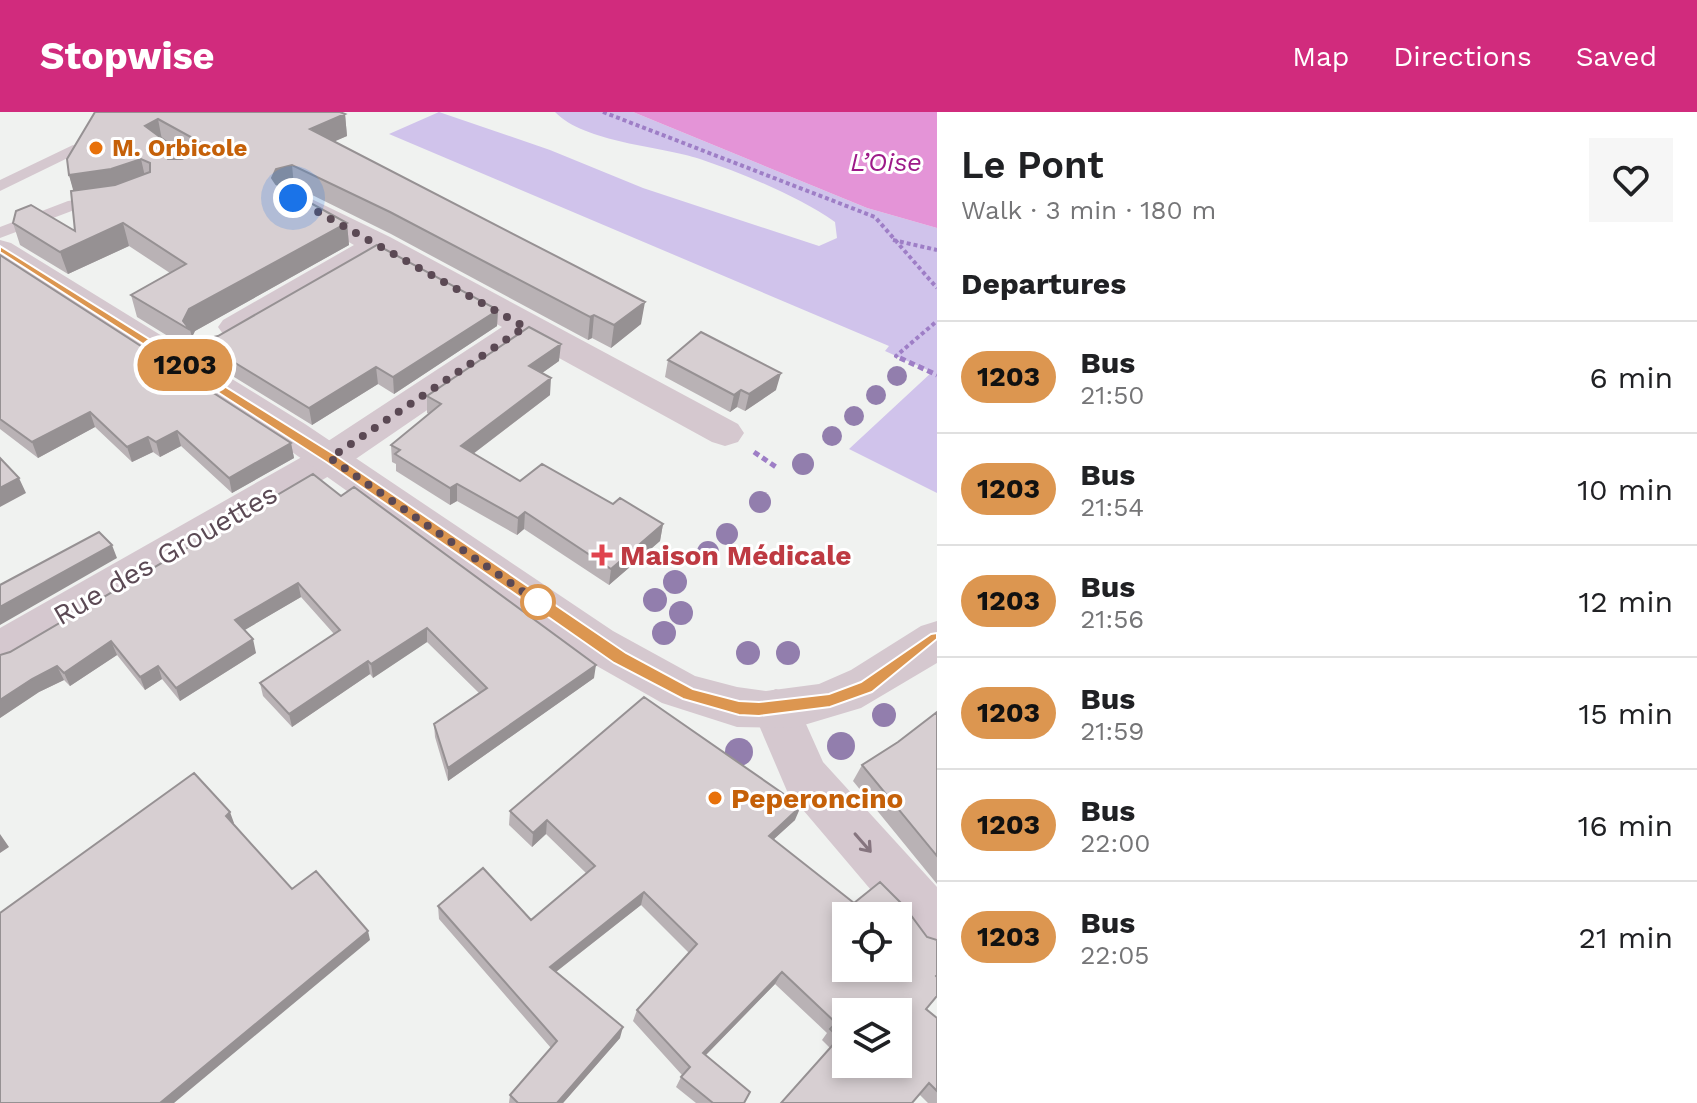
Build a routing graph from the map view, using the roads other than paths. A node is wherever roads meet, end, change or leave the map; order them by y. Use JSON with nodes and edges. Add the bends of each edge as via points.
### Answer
{"nodes":[{"id":1,"x":73,"y":150,"type":"edge"},
{"id":2,"x":0,"y":186,"type":"edge"},
{"id":3,"x":293,"y":198,"type":"edge"},
{"id":4,"x":120,"y":199,"type":"edge"},
{"id":5,"x":0,"y":233,"type":"edge"},
{"id":6,"x":379,"y":244,"type":"junction"},
{"id":7,"x":0,"y":250,"type":"edge"},
{"id":8,"x":525,"y":327,"type":"junction"},
{"id":9,"x":208,"y":342,"type":"edge"},
{"id":10,"x":725,"y":433,"type":"dead end"},
{"id":11,"x":330,"y":458,"type":"junction"},
{"id":12,"x":937,"y":639,"type":"edge"},
{"id":13,"x":0,"y":650,"type":"edge"},
{"id":14,"x":776,"y":709,"type":"junction"},
{"id":15,"x":937,"y":927,"type":"edge"}],
"edges":[{"from":1,"to":2,"type":"lane"},
{"from":3,"to":6,"type":"street"},
{"from":4,"to":5,"type":"lane","via":[[74,205]]},
{"from":6,"to":8,"type":"street"},
{"from":6,"to":9,"type":"street"},
{"from":7,"to":11,"type":"street"},
{"from":8,"to":10,"type":"street"},
{"from":8,"to":11,"type":"street","name":"Rue des Grouettes"},
{"from":11,"to":13,"type":"street","name":"Rue des Grouettes"},
{"from":11,"to":14,"type":"street","via":[[646,673],[717,703]]},
{"from":12,"to":14,"type":"street","via":[[851,694]]},
{"from":14,"to":15,"type":"street","one_way":true,"via":[[805,776]]}]}
